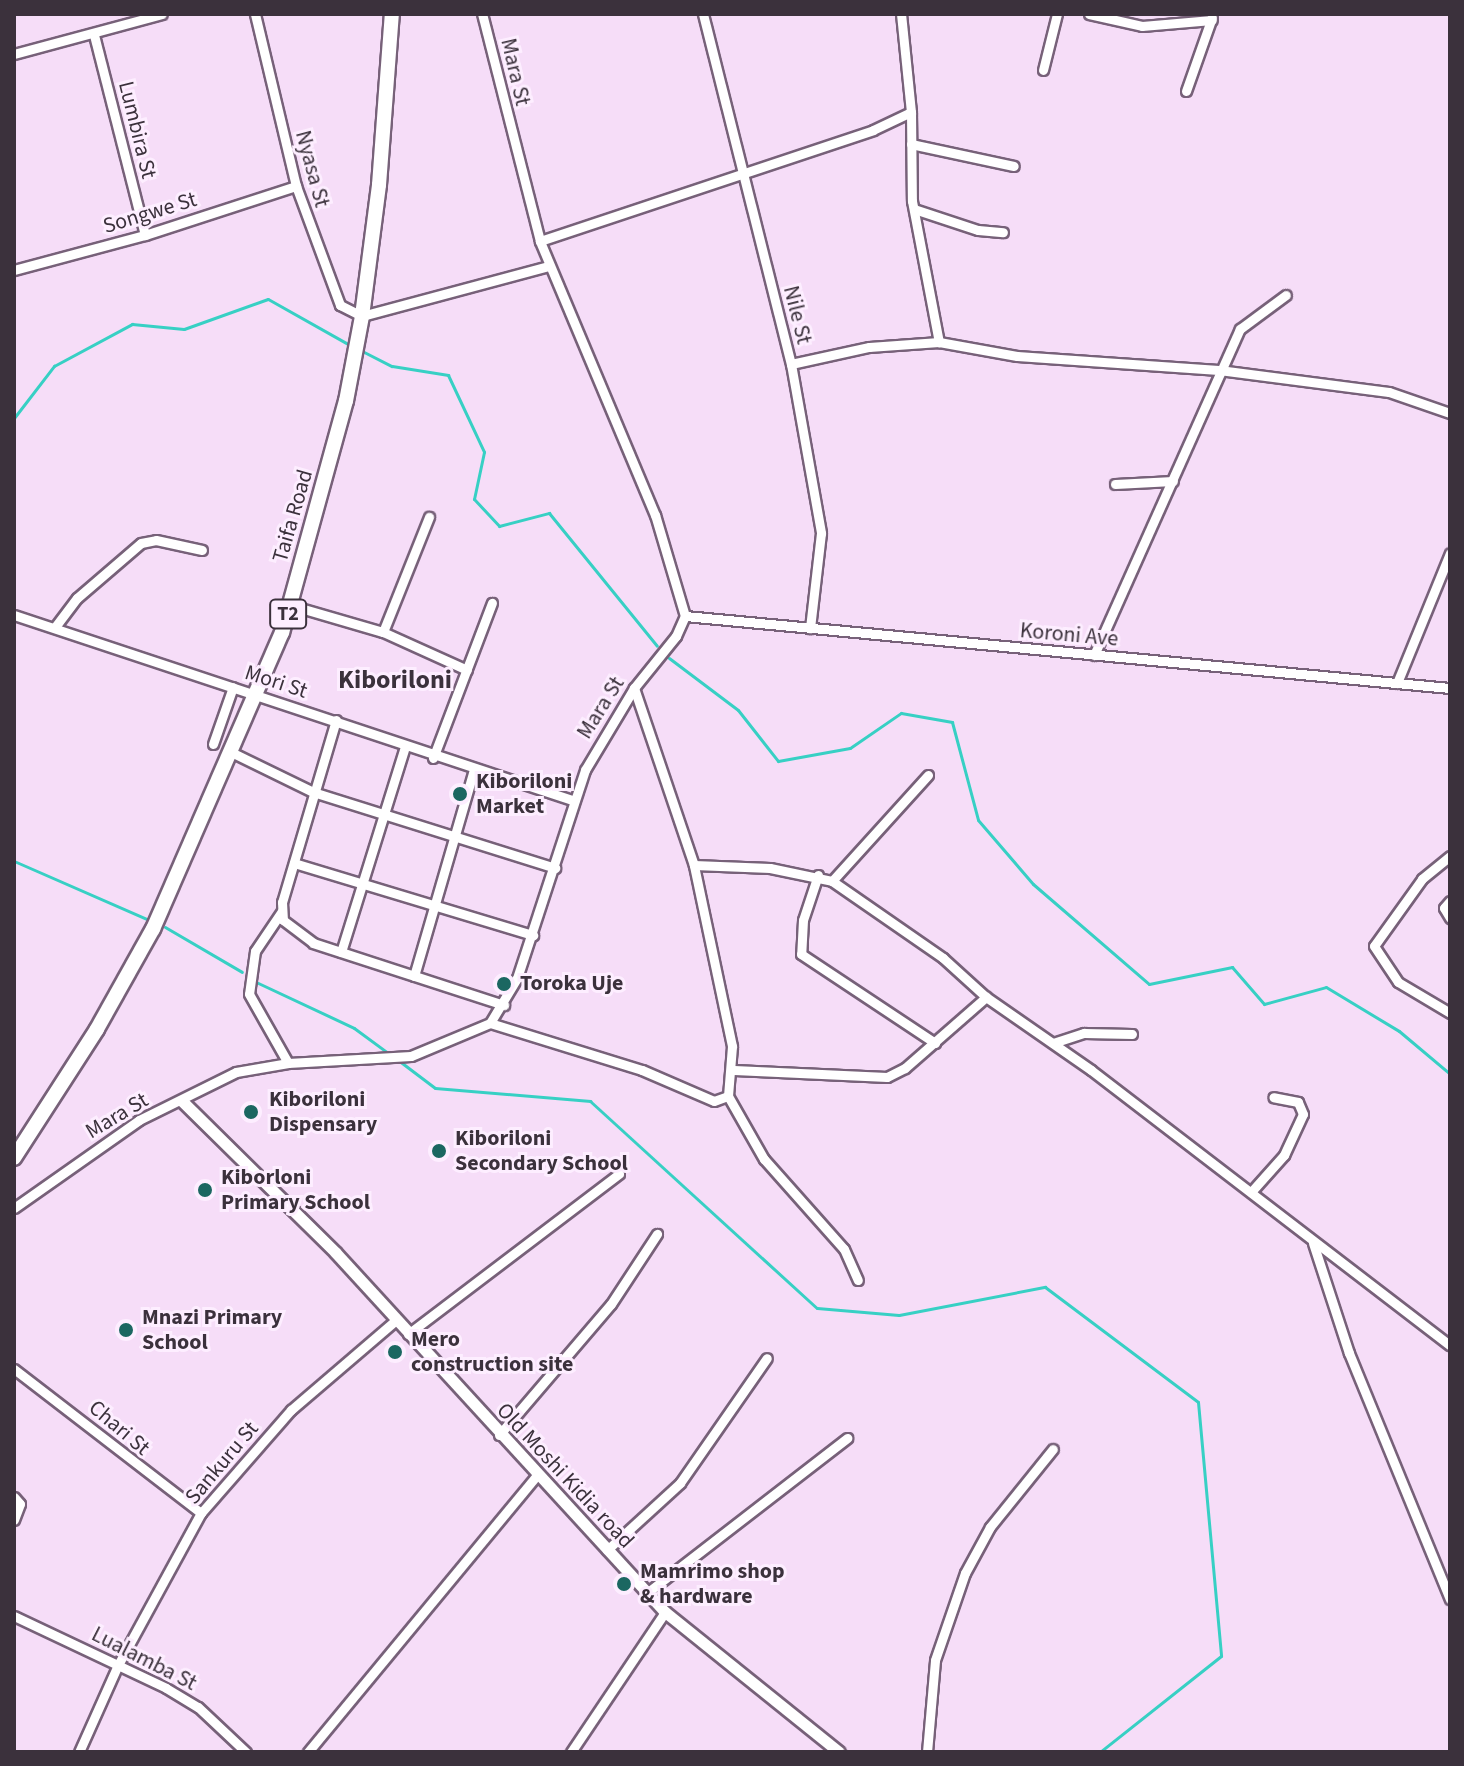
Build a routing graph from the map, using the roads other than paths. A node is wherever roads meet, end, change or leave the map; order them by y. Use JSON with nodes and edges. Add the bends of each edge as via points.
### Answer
{"nodes":[{"id":1,"x":162,"y":14,"type":"edge"},
{"id":2,"x":255,"y":14,"type":"edge"},
{"id":3,"x":392,"y":14,"type":"edge"},
{"id":4,"x":482,"y":14,"type":"edge"},
{"id":5,"x":703,"y":14,"type":"edge"},
{"id":6,"x":901,"y":14,"type":"edge"},
{"id":7,"x":1057,"y":14,"type":"edge"},
{"id":8,"x":1089,"y":14,"type":"edge"},
{"id":9,"x":1212,"y":17,"type":"edge"},
{"id":10,"x":94,"y":35,"type":"junction"},
{"id":11,"x":14,"y":54,"type":"edge"},
{"id":12,"x":1043,"y":70,"type":"dead end"},
{"id":13,"x":1186,"y":91,"type":"dead end"},
{"id":14,"x":911,"y":112,"type":"junction"},
{"id":15,"x":911,"y":144,"type":"junction"},
{"id":16,"x":1014,"y":166,"type":"dead end"},
{"id":17,"x":743,"y":174,"type":"junction"},
{"id":18,"x":296,"y":186,"type":"junction"},
{"id":19,"x":914,"y":209,"type":"junction"},
{"id":20,"x":1003,"y":232,"type":"dead end"},
{"id":21,"x":145,"y":235,"type":"junction"},
{"id":22,"x":540,"y":241,"type":"junction"},
{"id":23,"x":548,"y":266,"type":"junction"},
{"id":24,"x":14,"y":270,"type":"edge"},
{"id":25,"x":1286,"y":295,"type":"dead end"},
{"id":26,"x":362,"y":316,"type":"junction"},
{"id":27,"x":939,"y":342,"type":"junction"},
{"id":28,"x":791,"y":364,"type":"junction"},
{"id":29,"x":1219,"y":370,"type":"junction"},
{"id":30,"x":1450,"y":413,"type":"edge"},
{"id":31,"x":1173,"y":481,"type":"junction"},
{"id":32,"x":1115,"y":484,"type":"dead end"},
{"id":33,"x":429,"y":517,"type":"dead end"},
{"id":34,"x":202,"y":550,"type":"dead end"},
{"id":35,"x":1450,"y":553,"type":"edge"},
{"id":36,"x":492,"y":603,"type":"dead end"},
{"id":37,"x":290,"y":605,"type":"junction"},
{"id":38,"x":14,"y":615,"type":"edge"},
{"id":39,"x":685,"y":616,"type":"junction"},
{"id":40,"x":55,"y":627,"type":"junction"},
{"id":41,"x":810,"y":628,"type":"junction"},
{"id":42,"x":383,"y":632,"type":"junction"},
{"id":43,"x":1094,"y":655,"type":"junction"},
{"id":44,"x":467,"y":670,"type":"junction"},
{"id":45,"x":1397,"y":683,"type":"junction"},
{"id":46,"x":233,"y":687,"type":"junction"},
{"id":47,"x":634,"y":688,"type":"junction"},
{"id":48,"x":1450,"y":688,"type":"edge"},
{"id":49,"x":259,"y":693,"type":"junction"},
{"id":50,"x":336,"y":720,"type":"junction"},
{"id":51,"x":213,"y":744,"type":"dead end"},
{"id":52,"x":405,"y":747,"type":"junction"},
{"id":53,"x":231,"y":752,"type":"junction"},
{"id":54,"x":433,"y":758,"type":"junction"},
{"id":55,"x":474,"y":770,"type":"junction"},
{"id":56,"x":928,"y":775,"type":"dead end"},
{"id":57,"x":313,"y":792,"type":"junction"},
{"id":58,"x":572,"y":800,"type":"junction"},
{"id":59,"x":383,"y":817,"type":"junction"},
{"id":60,"x":455,"y":838,"type":"junction"},
{"id":61,"x":1450,"y":856,"type":"edge"},
{"id":62,"x":294,"y":863,"type":"junction"},
{"id":63,"x":694,"y":865,"type":"junction"},
{"id":64,"x":555,"y":868,"type":"junction"},
{"id":65,"x":818,"y":875,"type":"junction"},
{"id":66,"x":832,"y":881,"type":"junction"},
{"id":67,"x":362,"y":884,"type":"junction"},
{"id":68,"x":1450,"y":901,"type":"edge"},
{"id":69,"x":435,"y":906,"type":"junction"},
{"id":70,"x":282,"y":911,"type":"junction"},
{"id":71,"x":1450,"y":918,"type":"edge"},
{"id":72,"x":533,"y":935,"type":"junction"},
{"id":73,"x":341,"y":952,"type":"junction"},
{"id":74,"x":414,"y":976,"type":"junction"},
{"id":75,"x":986,"y":997,"type":"junction"},
{"id":76,"x":504,"y":1005,"type":"junction"},
{"id":77,"x":1450,"y":1013,"type":"edge"},
{"id":78,"x":490,"y":1023,"type":"junction"},
{"id":79,"x":1132,"y":1034,"type":"dead end"},
{"id":80,"x":935,"y":1043,"type":"junction"},
{"id":81,"x":1053,"y":1043,"type":"junction"},
{"id":82,"x":288,"y":1063,"type":"junction"},
{"id":83,"x":734,"y":1070,"type":"junction"},
{"id":84,"x":728,"y":1096,"type":"junction"},
{"id":85,"x":1273,"y":1097,"type":"dead end"},
{"id":86,"x":182,"y":1101,"type":"junction"},
{"id":87,"x":14,"y":1158,"type":"edge"},
{"id":88,"x":619,"y":1174,"type":"dead end"},
{"id":89,"x":1251,"y":1192,"type":"junction"},
{"id":90,"x":14,"y":1208,"type":"edge"},
{"id":91,"x":657,"y":1234,"type":"dead end"},
{"id":92,"x":1313,"y":1243,"type":"junction"},
{"id":93,"x":858,"y":1280,"type":"dead end"},
{"id":94,"x":396,"y":1320,"type":"junction"},
{"id":95,"x":408,"y":1334,"type":"junction"},
{"id":96,"x":1450,"y":1345,"type":"edge"},
{"id":97,"x":767,"y":1358,"type":"dead end"},
{"id":98,"x":14,"y":1369,"type":"edge"},
{"id":99,"x":499,"y":1435,"type":"junction"},
{"id":100,"x":847,"y":1438,"type":"dead end"},
{"id":101,"x":1053,"y":1449,"type":"dead end"},
{"id":102,"x":536,"y":1476,"type":"junction"},
{"id":103,"x":14,"y":1497,"type":"edge"},
{"id":104,"x":201,"y":1513,"type":"junction"},
{"id":105,"x":14,"y":1520,"type":"edge"},
{"id":106,"x":607,"y":1550,"type":"junction"},
{"id":107,"x":648,"y":1592,"type":"junction"},
{"id":108,"x":1450,"y":1599,"type":"edge"},
{"id":109,"x":665,"y":1612,"type":"junction"},
{"id":110,"x":14,"y":1616,"type":"edge"},
{"id":111,"x":118,"y":1665,"type":"junction"},
{"id":112,"x":79,"y":1752,"type":"edge"},
{"id":113,"x":246,"y":1752,"type":"edge"},
{"id":114,"x":308,"y":1752,"type":"edge"},
{"id":115,"x":571,"y":1752,"type":"edge"},
{"id":116,"x":839,"y":1752,"type":"edge"},
{"id":117,"x":927,"y":1752,"type":"edge"}],
"edges":[{"from":1,"to":10,"type":"street"},
{"from":2,"to":18,"type":"street","name":"Nyasa St"},
{"from":3,"to":26,"type":"highway","name":"Taifa Road","number":"T2"},
{"from":4,"to":22,"type":"street","name":"Mara St"},
{"from":5,"to":17,"type":"street","name":"Nile St"},
{"from":6,"to":14,"type":"street"},
{"from":7,"to":12,"type":"street"},
{"from":8,"to":9,"type":"street","via":[[1142,26]]},
{"from":9,"to":13,"type":"street"},
{"from":10,"to":11,"type":"street"},
{"from":10,"to":21,"type":"street","name":"Lumbira St"},
{"from":14,"to":15,"type":"street"},
{"from":14,"to":17,"type":"street"},
{"from":15,"to":16,"type":"street"},
{"from":15,"to":19,"type":"street"},
{"from":17,"to":22,"type":"street"},
{"from":17,"to":28,"type":"street","name":"Nile St"},
{"from":18,"to":21,"type":"street","name":"Songwe St"},
{"from":18,"to":26,"type":"street","name":"Nyasa St","via":[[332,292],[340,305]]},
{"from":19,"to":20,"type":"street","via":[[978,230]]},
{"from":19,"to":27,"type":"street"},
{"from":21,"to":24,"type":"street","name":"Songwe St"},
{"from":22,"to":23,"type":"street","name":"Mara St"},
{"from":23,"to":26,"type":"street"},
{"from":23,"to":39,"type":"street","name":"Mara St","via":[[655,515]]},
{"from":25,"to":29,"type":"street","via":[[1247,319]]},
{"from":26,"to":37,"type":"highway","name":"Taifa Road","number":"T2","via":[[346,401]]},
{"from":27,"to":28,"type":"street","via":[[869,347]]},
{"from":27,"to":29,"type":"street","via":[[1036,358]]},
{"from":28,"to":41,"type":"street","name":"Nile St","via":[[821,533]]},
{"from":29,"to":30,"type":"street","via":[[1398,393]]},
{"from":29,"to":31,"type":"street"},
{"from":31,"to":32,"type":"street"},
{"from":31,"to":43,"type":"street"},
{"from":33,"to":42,"type":"street"},
{"from":34,"to":40,"type":"street","via":[[156,540],[141,543],[77,598]]},
{"from":35,"to":45,"type":"street"},
{"from":36,"to":44,"type":"street"},
{"from":37,"to":42,"type":"street"},
{"from":37,"to":49,"type":"highway","name":"Taifa Road","number":"T2"},
{"from":38,"to":40,"type":"street","name":"Mori St"},
{"from":39,"to":41,"type":"street","name":"Koroni Ave"},
{"from":39,"to":47,"type":"street","name":"Mara St","via":[[676,636]]},
{"from":40,"to":46,"type":"street","name":"Mori St"},
{"from":41,"to":43,"type":"street","name":"Koroni Ave"},
{"from":42,"to":44,"type":"street"},
{"from":43,"to":45,"type":"street","name":"Koroni Ave"},
{"from":44,"to":54,"type":"street"},
{"from":45,"to":48,"type":"street","name":"Koroni Ave"},
{"from":46,"to":49,"type":"street","name":"Mori St"},
{"from":46,"to":51,"type":"street"},
{"from":47,"to":58,"type":"street","name":"Mara St"},
{"from":47,"to":63,"type":"street"},
{"from":49,"to":50,"type":"street","name":"Mori St"},
{"from":49,"to":53,"type":"highway","name":"Taifa Road","number":"T2"},
{"from":50,"to":52,"type":"street","name":"Mori St"},
{"from":50,"to":57,"type":"street"},
{"from":52,"to":54,"type":"street","name":"Mori St"},
{"from":52,"to":59,"type":"street"},
{"from":53,"to":57,"type":"street"},
{"from":53,"to":87,"type":"highway","name":"Taifa Road","number":"T2","via":[[153,929],[97,1029]]},
{"from":54,"to":55,"type":"street","name":"Mori St"},
{"from":55,"to":58,"type":"street","name":"Mori St"},
{"from":55,"to":60,"type":"street"},
{"from":56,"to":66,"type":"street"},
{"from":57,"to":59,"type":"street"},
{"from":57,"to":62,"type":"street"},
{"from":58,"to":64,"type":"street","name":"Mara St"},
{"from":59,"to":60,"type":"street"},
{"from":59,"to":67,"type":"street"},
{"from":60,"to":64,"type":"street"},
{"from":60,"to":69,"type":"street"},
{"from":61,"to":77,"type":"street","via":[[1422,879],[1374,946],[1398,982]]},
{"from":62,"to":67,"type":"street"},
{"from":62,"to":70,"type":"street"},
{"from":63,"to":65,"type":"street"},
{"from":63,"to":83,"type":"street"},
{"from":64,"to":72,"type":"street","name":"Mara St"},
{"from":65,"to":66,"type":"street"},
{"from":65,"to":80,"type":"street","via":[[803,920],[801,954]]},
{"from":66,"to":75,"type":"street","via":[[943,958]]},
{"from":67,"to":69,"type":"street"},
{"from":67,"to":73,"type":"street"},
{"from":68,"to":71,"type":"street","via":[[1444,908]]},
{"from":69,"to":72,"type":"street"},
{"from":69,"to":74,"type":"street"},
{"from":70,"to":73,"type":"street","via":[[283,920],[297,934]]},
{"from":70,"to":82,"type":"street","via":[[255,951],[249,994]]},
{"from":72,"to":76,"type":"street","name":"Mara St"},
{"from":73,"to":74,"type":"street"},
{"from":74,"to":76,"type":"street"},
{"from":75,"to":80,"type":"street"},
{"from":75,"to":81,"type":"street"},
{"from":76,"to":78,"type":"street","name":"Mara St"},
{"from":78,"to":82,"type":"street","name":"Mara St","via":[[391,1058]]},
{"from":78,"to":84,"type":"street","via":[[642,1070],[714,1101]]},
{"from":79,"to":81,"type":"street","via":[[1084,1033]]},
{"from":80,"to":83,"type":"street","via":[[887,1077]]},
{"from":81,"to":89,"type":"street"},
{"from":82,"to":86,"type":"street","name":"Mara St","via":[[236,1072]]},
{"from":83,"to":84,"type":"street"},
{"from":84,"to":93,"type":"street","via":[[764,1159],[844,1249]]},
{"from":85,"to":89,"type":"street","via":[[1298,1102],[1303,1114],[1284,1155]]},
{"from":86,"to":90,"type":"street","name":"Mara St","via":[[139,1120]]},
{"from":86,"to":94,"type":"street","name":"Old Moshi Kidia road"},
{"from":88,"to":95,"type":"street"},
{"from":89,"to":92,"type":"street"},
{"from":91,"to":99,"type":"street","via":[[611,1304]]},
{"from":92,"to":96,"type":"street"},
{"from":92,"to":108,"type":"street","via":[[1349,1353]]},
{"from":94,"to":95,"type":"street","name":"Old Moshi Kidia road"},
{"from":94,"to":104,"type":"street","name":"Sankuru St","via":[[291,1410]]},
{"from":95,"to":99,"type":"street","name":"Old Moshi Kidia road"},
{"from":97,"to":106,"type":"street","via":[[680,1483]]},
{"from":98,"to":104,"type":"street","name":"Chari St"},
{"from":99,"to":102,"type":"street","name":"Old Moshi Kidia road"},
{"from":100,"to":107,"type":"street"},
{"from":101,"to":117,"type":"street","via":[[990,1527],[965,1573],[935,1660]]},
{"from":102,"to":106,"type":"street","name":"Old Moshi Kidia road"},
{"from":102,"to":114,"type":"street"},
{"from":103,"to":105,"type":"street","via":[[20,1504]]},
{"from":104,"to":111,"type":"street","name":"Sankuru St"},
{"from":106,"to":107,"type":"street","name":"Old Moshi Kidia road"},
{"from":107,"to":109,"type":"street","name":"Old Moshi Kidia road"},
{"from":109,"to":115,"type":"street"},
{"from":109,"to":116,"type":"street","name":"Old Moshi Kidia road"},
{"from":110,"to":111,"type":"street","name":"Lualamba St"},
{"from":111,"to":112,"type":"street","name":"Sankuru St"},
{"from":111,"to":113,"type":"street","name":"Lualamba St","via":[[198,1707]]}]}
